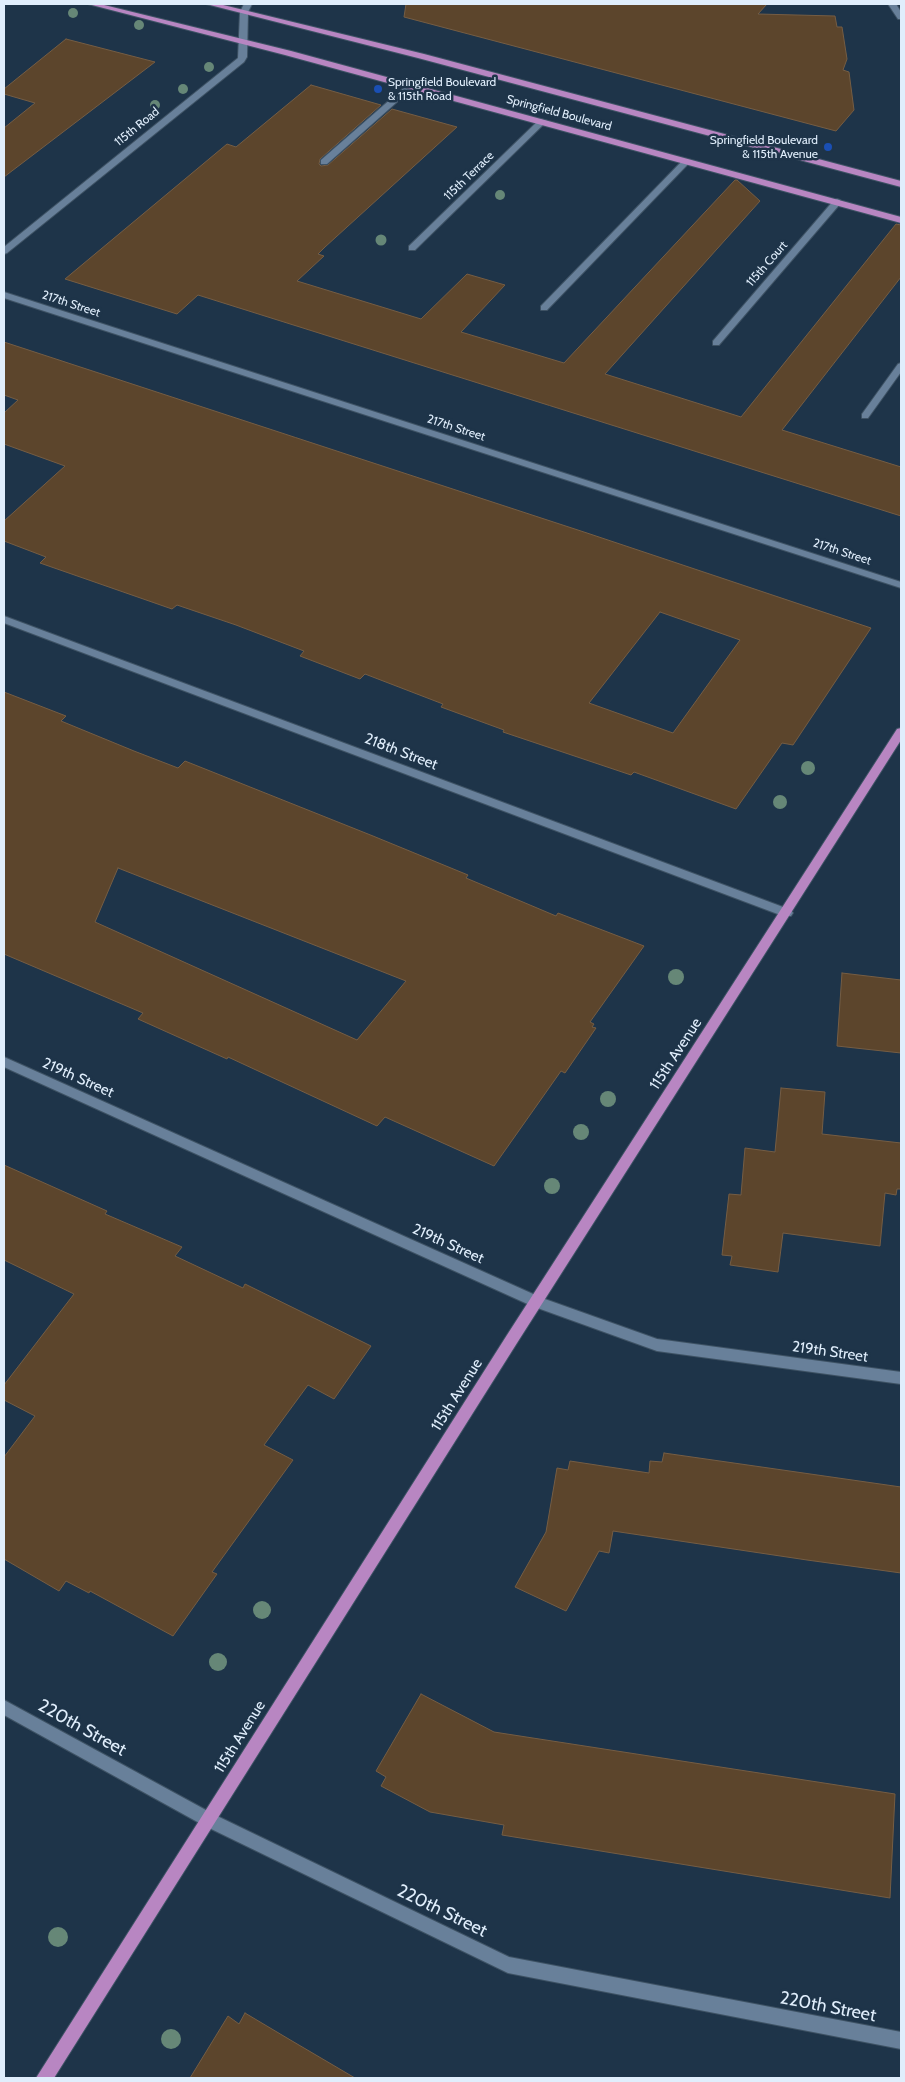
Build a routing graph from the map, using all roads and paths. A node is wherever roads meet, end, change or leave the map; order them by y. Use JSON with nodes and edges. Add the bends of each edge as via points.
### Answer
{"nodes":[{"id":1,"x":92,"y":4,"type":"edge"},
{"id":2,"x":210,"y":4,"type":"edge"},
{"id":3,"x":892,"y":4,"type":"edge"},
{"id":4,"x":246,"y":8,"type":"edge"},
{"id":5,"x":901,"y":18,"type":"edge"},
{"id":6,"x":242,"y":41,"type":"junction"},
{"id":7,"x":411,"y":86,"type":"junction"},
{"id":8,"x":543,"y":121,"type":"junction"},
{"id":9,"x":687,"y":161,"type":"junction"},
{"id":10,"x":324,"y":162,"type":"dead end"},
{"id":11,"x":901,"y":184,"type":"edge"},
{"id":12,"x":837,"y":202,"type":"junction"},
{"id":13,"x":901,"y":220,"type":"edge"},
{"id":14,"x":412,"y":248,"type":"dead end"},
{"id":15,"x":4,"y":251,"type":"edge"},
{"id":16,"x":4,"y":296,"type":"edge"},
{"id":17,"x":544,"y":308,"type":"dead end"},
{"id":18,"x":716,"y":343,"type":"dead end"},
{"id":19,"x":901,"y":366,"type":"edge"},
{"id":20,"x":865,"y":416,"type":"dead end"},
{"id":21,"x":901,"y":585,"type":"edge"},
{"id":22,"x":4,"y":619,"type":"edge"},
{"id":23,"x":901,"y":732,"type":"edge"},
{"id":24,"x":787,"y":913,"type":"junction"},
{"id":25,"x":4,"y":1062,"type":"edge"},
{"id":26,"x":537,"y":1302,"type":"junction"},
{"id":27,"x":901,"y":1378,"type":"edge"},
{"id":28,"x":4,"y":1707,"type":"edge"},
{"id":29,"x":209,"y":1820,"type":"junction"},
{"id":30,"x":901,"y":2042,"type":"edge"},
{"id":31,"x":44,"y":2078,"type":"edge"}],
"edges":[{"from":1,"to":6,"type":"main road","name":"Springfield Boulevard"},
{"from":2,"to":4,"type":"main road","name":"Springfield Boulevard"},
{"from":3,"to":5,"type":"street"},
{"from":4,"to":6,"type":"street","name":"115th Road"},
{"from":4,"to":11,"type":"main road","name":"Springfield Boulevard"},
{"from":6,"to":7,"type":"main road","name":"Springfield Boulevard"},
{"from":6,"to":15,"type":"street","name":"115th Road","via":[[241,60]]},
{"from":7,"to":8,"type":"main road","name":"Springfield Boulevard"},
{"from":7,"to":10,"type":"street"},
{"from":8,"to":9,"type":"main road","name":"Springfield Boulevard"},
{"from":8,"to":14,"type":"street","name":"115th Terrace"},
{"from":9,"to":12,"type":"main road","name":"Springfield Boulevard"},
{"from":9,"to":17,"type":"street"},
{"from":12,"to":13,"type":"main road","name":"Springfield Boulevard"},
{"from":12,"to":18,"type":"street","name":"115th Court"},
{"from":16,"to":21,"type":"street","name":"217th Street"},
{"from":19,"to":20,"type":"street"},
{"from":22,"to":24,"type":"street","name":"218th Street"},
{"from":23,"to":24,"type":"main road","name":"115th Avenue"},
{"from":24,"to":26,"type":"main road","name":"115th Avenue"},
{"from":25,"to":26,"type":"street","name":"219th Street"},
{"from":26,"to":27,"type":"street","name":"219th Street","via":[[657,1345]]},
{"from":26,"to":29,"type":"main road","name":"115th Avenue"},
{"from":28,"to":29,"type":"street","name":"220th Street"},
{"from":29,"to":30,"type":"street","name":"220th Street","via":[[508,1965]]},
{"from":29,"to":31,"type":"main road","name":"115th Avenue"}]}
